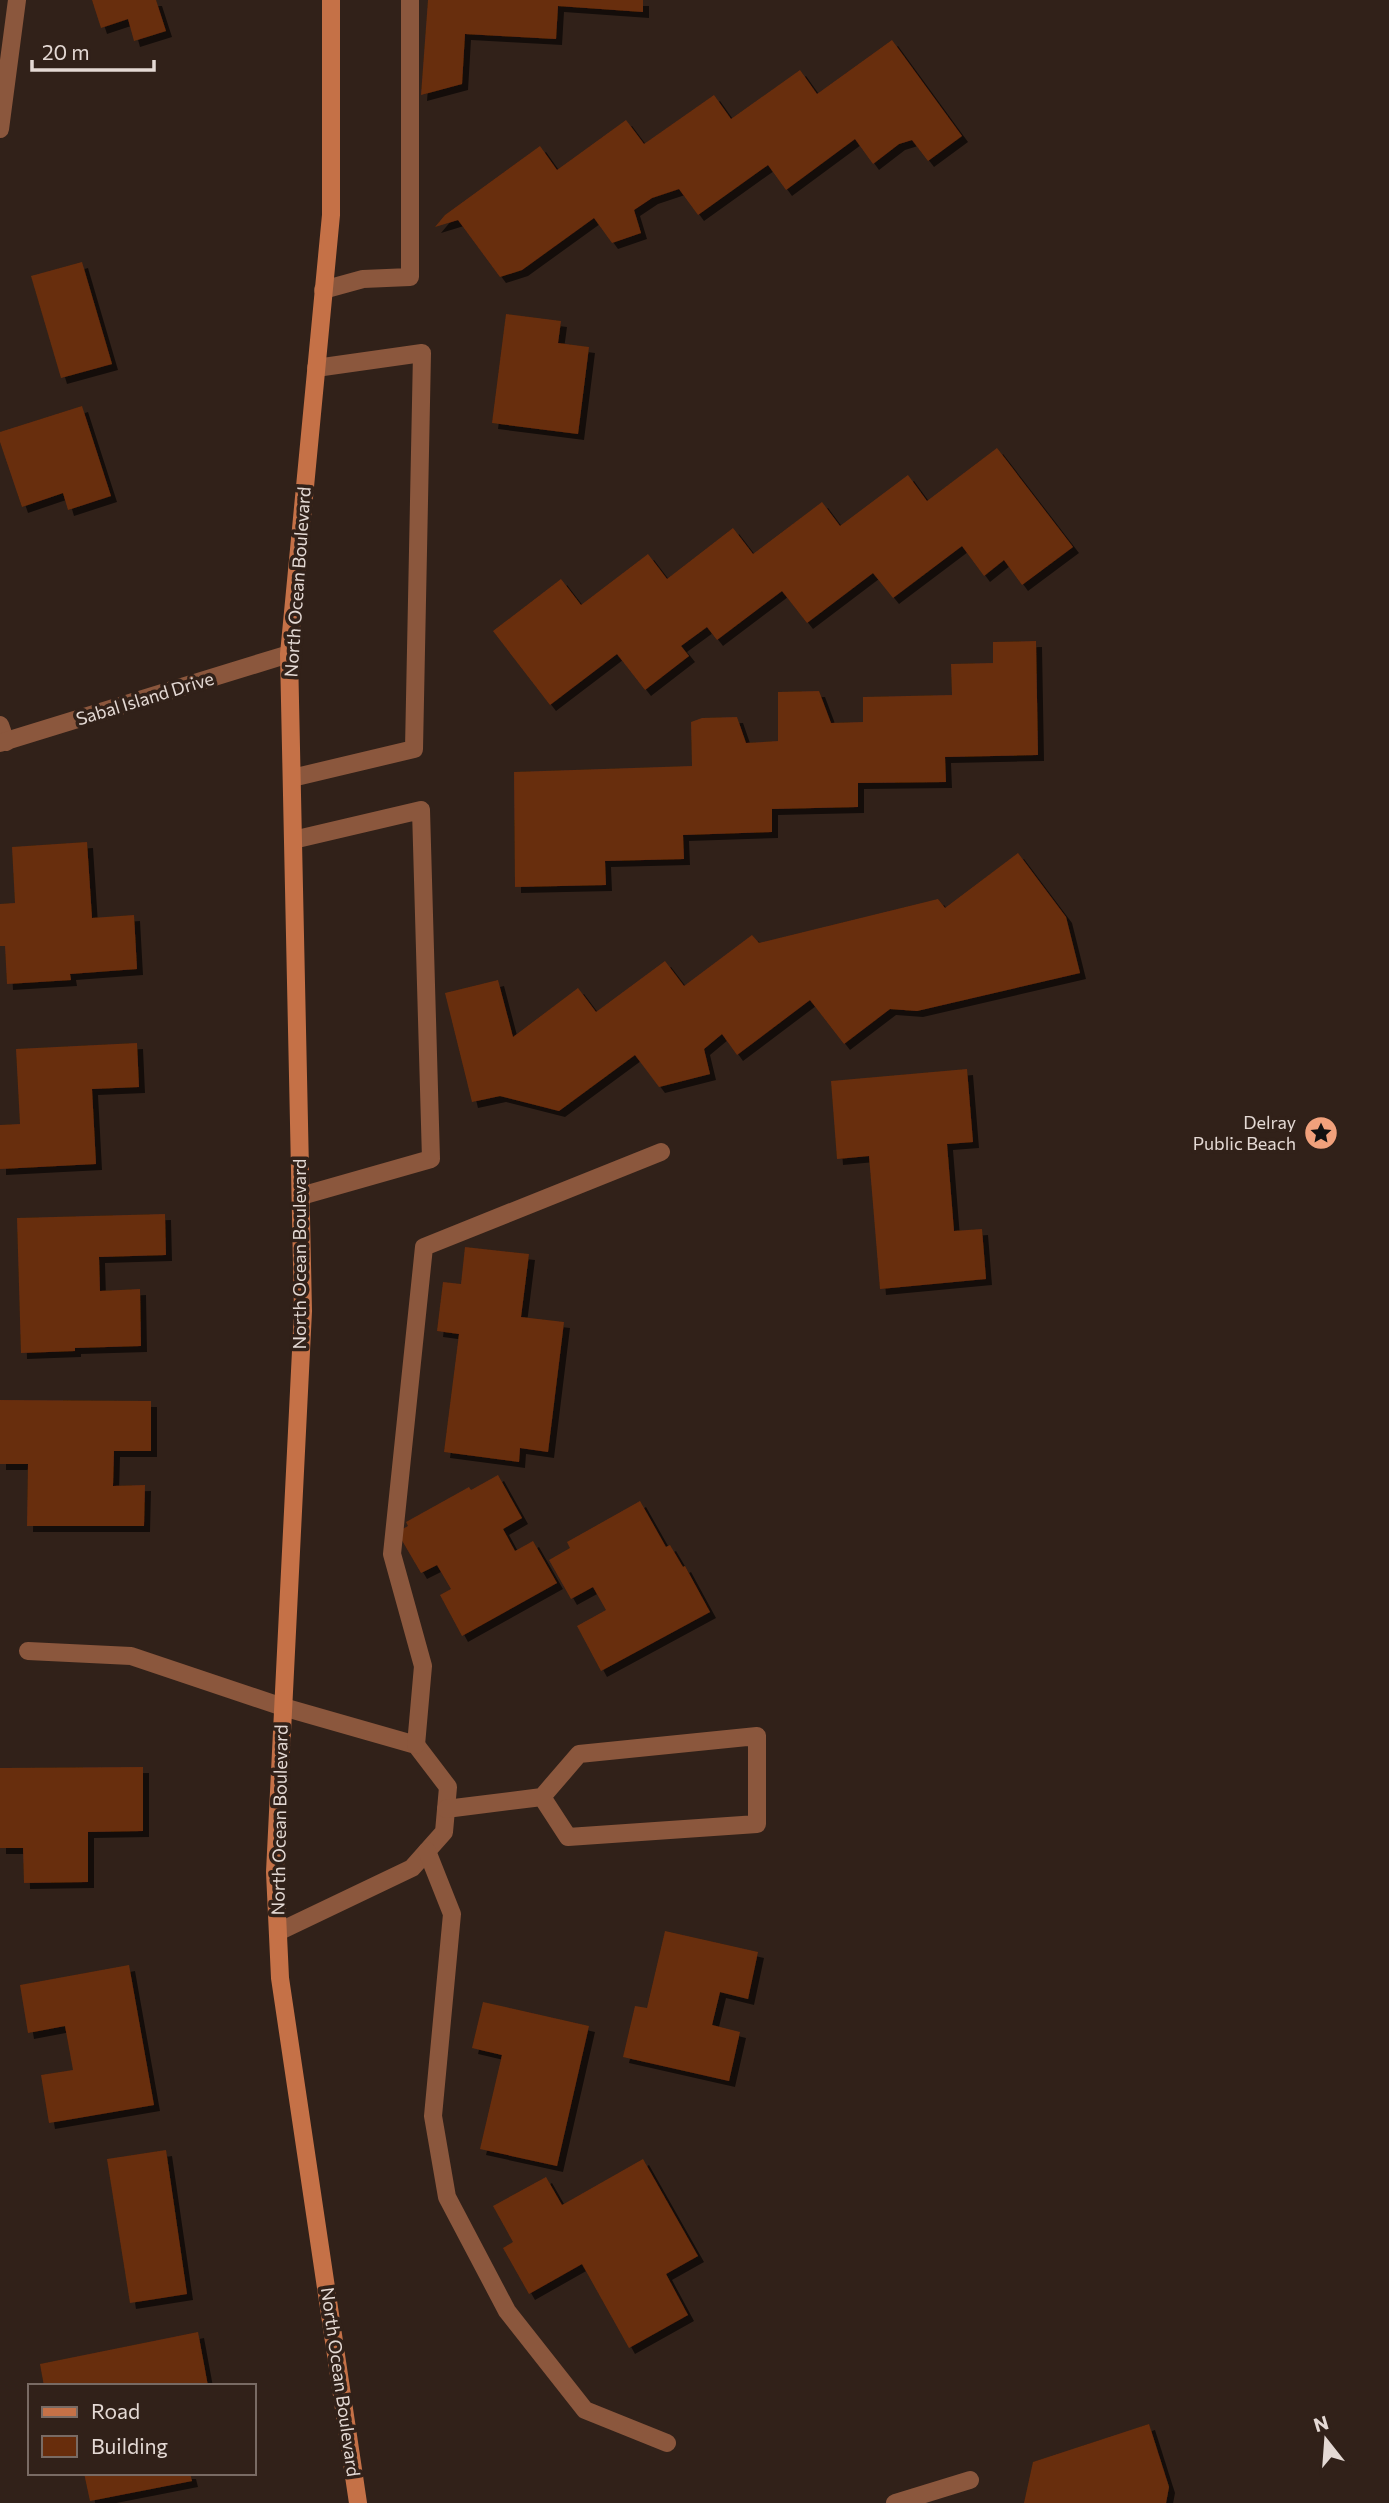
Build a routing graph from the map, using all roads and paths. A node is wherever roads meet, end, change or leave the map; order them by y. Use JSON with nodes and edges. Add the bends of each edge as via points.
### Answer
{"nodes":[{"id":1,"x":17,"y":0,"type":"edge"},
{"id":2,"x":331,"y":0,"type":"edge"},
{"id":3,"x":410,"y":0,"type":"edge"},
{"id":4,"x":0,"y":129,"type":"edge"},
{"id":5,"x":323,"y":290,"type":"junction"},
{"id":6,"x":316,"y":368,"type":"junction"},
{"id":7,"x":289,"y":654,"type":"junction"},
{"id":8,"x":2,"y":737,"type":"edge"},
{"id":9,"x":292,"y":778,"type":"junction"},
{"id":10,"x":293,"y":840,"type":"junction"},
{"id":11,"x":661,"y":1152,"type":"dead end"},
{"id":12,"x":301,"y":1196,"type":"junction"},
{"id":13,"x":28,"y":1651,"type":"dead end"},
{"id":14,"x":283,"y":1707,"type":"junction"},
{"id":15,"x":416,"y":1745,"type":"junction"},
{"id":16,"x":542,"y":1797,"type":"junction"},
{"id":17,"x":446,"y":1809,"type":"junction"},
{"id":18,"x":427,"y":1851,"type":"junction"},
{"id":19,"x":278,"y":1932,"type":"junction"},
{"id":20,"x":667,"y":2443,"type":"dead end"},
{"id":21,"x":971,"y":2480,"type":"dead end"},
{"id":22,"x":358,"y":2503,"type":"edge"},
{"id":23,"x":895,"y":2503,"type":"edge"}],
"edges":[{"from":1,"to":4,"type":"street"},
{"from":2,"to":5,"type":"main road","name":"North Ocean Boulevard","via":[[331,215]]},
{"from":3,"to":5,"type":"street","via":[[410,277],[363,279]]},
{"from":5,"to":6,"type":"main road","name":"North Ocean Boulevard"},
{"from":6,"to":7,"type":"main road","name":"North Ocean Boulevard"},
{"from":6,"to":9,"type":"street","via":[[422,353],[414,749]]},
{"from":7,"to":8,"type":"street","name":"Sabal Island Drive"},
{"from":7,"to":9,"type":"main road","name":"North Ocean Boulevard"},
{"from":9,"to":10,"type":"main road","name":"North Ocean Boulevard"},
{"from":10,"to":12,"type":"main road","name":"North Ocean Boulevard"},
{"from":10,"to":12,"type":"street","via":[[421,810],[431,1159]]},
{"from":11,"to":15,"type":"street","via":[[424,1247],[392,1554],[423,1666]]},
{"from":12,"to":14,"type":"main road","name":"North Ocean Boulevard","via":[[303,1311]]},
{"from":13,"to":14,"type":"street","via":[[131,1656]]},
{"from":14,"to":15,"type":"street"},
{"from":14,"to":19,"type":"main road","name":"North Ocean Boulevard","via":[[275,1872]]},
{"from":15,"to":17,"type":"street","via":[[448,1787]]},
{"from":16,"to":16,"type":"street","via":[[579,1754],[757,1736],[757,1824],[568,1837]]},
{"from":16,"to":17,"type":"street"},
{"from":17,"to":18,"type":"street","via":[[444,1832]]},
{"from":18,"to":19,"type":"street","via":[[412,1868]]},
{"from":18,"to":20,"type":"street","via":[[452,1914],[433,2116],[447,2197],[507,2311],[585,2410]]},
{"from":19,"to":22,"type":"main road","name":"North Ocean Boulevard","via":[[282,1992]]},
{"from":21,"to":23,"type":"street"}]}
